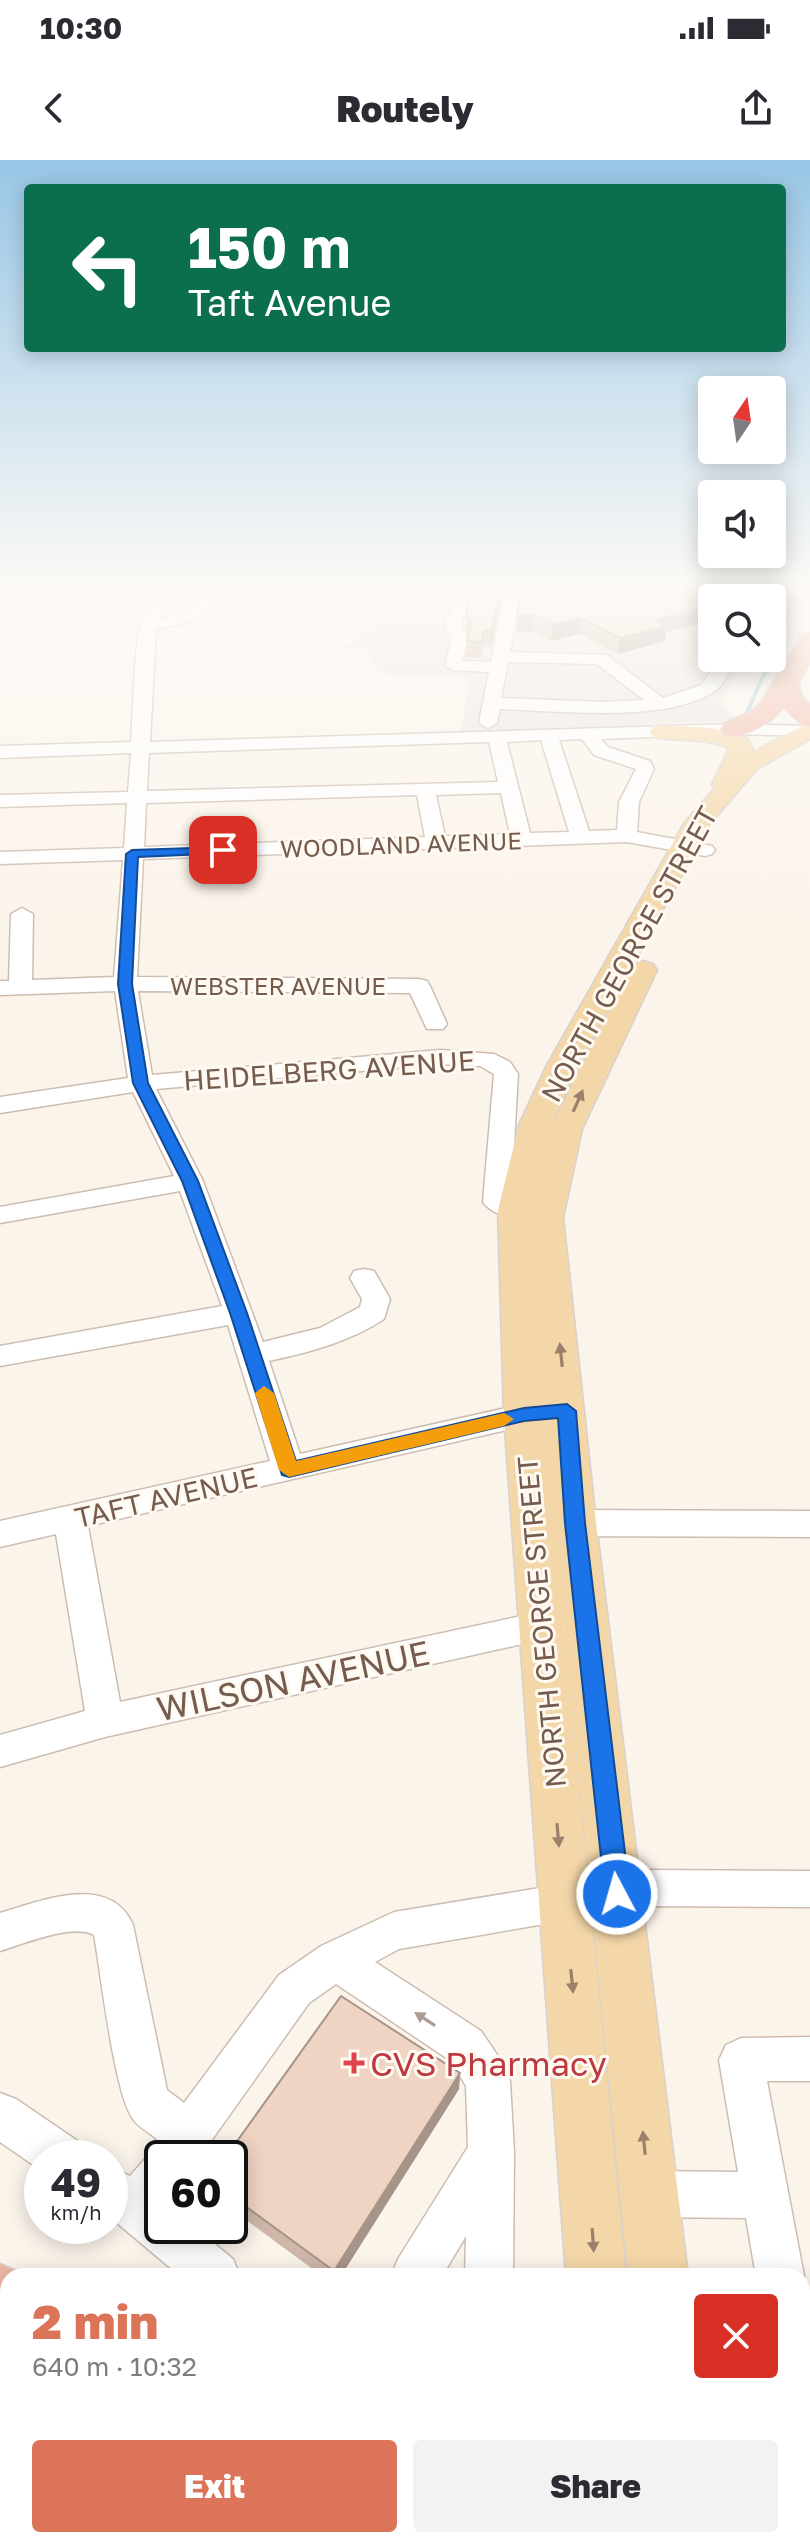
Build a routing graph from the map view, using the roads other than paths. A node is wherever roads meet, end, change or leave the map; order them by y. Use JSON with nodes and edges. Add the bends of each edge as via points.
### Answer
{"nodes":[{"id":1,"x":142,"y":701,"type":"edge"},
{"id":2,"x":774,"y":701,"type":"edge"},
{"id":3,"x":791,"y":701,"type":"edge"},
{"id":4,"x":658,"y":702,"type":"edge"},
{"id":5,"x":492,"y":703,"type":"joint"},
{"id":6,"x":733,"y":729,"type":"junction"},
{"id":7,"x":809,"y":730,"type":"edge"},
{"id":8,"x":661,"y":732,"type":"junction"},
{"id":9,"x":587,"y":733,"type":"junction"},
{"id":10,"x":548,"y":735,"type":"junction"},
{"id":11,"x":491,"y":737,"type":"junction"},
{"id":12,"x":139,"y":748,"type":"junction"},
{"id":13,"x":0,"y":752,"type":"edge"},
{"id":14,"x":510,"y":787,"type":"junction"},
{"id":15,"x":425,"y":789,"type":"junction"},
{"id":16,"x":719,"y":795,"type":"junction"},
{"id":17,"x":136,"y":797,"type":"junction"},
{"id":18,"x":0,"y":801,"type":"edge"},
{"id":19,"x":627,"y":836,"type":"junction"},
{"id":20,"x":581,"y":837,"type":"junction"},
{"id":21,"x":521,"y":839,"type":"junction"},
{"id":22,"x":436,"y":842,"type":"junction"},
{"id":23,"x":695,"y":848,"type":"junction"},
{"id":24,"x":132,"y":854,"type":"junction"},
{"id":25,"x":0,"y":858,"type":"edge"},
{"id":26,"x":22,"y":914,"type":"dead end"},
{"id":27,"x":125,"y":984,"type":"junction"},
{"id":28,"x":10,"y":988,"type":"edge"},
{"id":29,"x":435,"y":1024,"type":"dead end"},
{"id":30,"x":141,"y":1083,"type":"junction"},
{"id":31,"x":0,"y":1105,"type":"edge"},
{"id":32,"x":190,"y":1181,"type":"junction"},
{"id":33,"x":515,"y":1210,"type":"junction"},
{"id":34,"x":0,"y":1215,"type":"edge"},
{"id":35,"x":364,"y":1278,"type":"dead end"},
{"id":36,"x":239,"y":1313,"type":"junction"},
{"id":37,"x":252,"y":1354,"type":"junction"},
{"id":38,"x":0,"y":1356,"type":"edge"},
{"id":39,"x":567,"y":1411,"type":"junction"},
{"id":40,"x":524,"y":1415,"type":"junction"},
{"id":41,"x":289,"y":1470,"type":"junction"},
{"id":42,"x":70,"y":1518,"type":"junction"},
{"id":43,"x":555,"y":1524,"type":"junction"},
{"id":44,"x":810,"y":1524,"type":"edge"},
{"id":45,"x":0,"y":1534,"type":"edge"},
{"id":46,"x":540,"y":1626,"type":"junction"},
{"id":47,"x":589,"y":1626,"type":"junction"},
{"id":48,"x":105,"y":1721,"type":"junction"},
{"id":49,"x":0,"y":1751,"type":"edge"},
{"id":50,"x":810,"y":1889,"type":"edge"},
{"id":51,"x":617,"y":1894,"type":"junction"},
{"id":52,"x":565,"y":1903,"type":"junction"},
{"id":53,"x":0,"y":1932,"type":"edge"},
{"id":54,"x":336,"y":1960,"type":"junction"},
{"id":55,"x":810,"y":2059,"type":"edge"},
{"id":56,"x":0,"y":2115,"type":"edge"},
{"id":57,"x":37,"y":2140,"type":"edge"},
{"id":58,"x":175,"y":2140,"type":"edge"},
{"id":59,"x":183,"y":2140,"type":"edge"},
{"id":60,"x":491,"y":2152,"type":"junction"},
{"id":61,"x":649,"y":2194,"type":"junction"},
{"id":62,"x":765,"y":2195,"type":"junction"},
{"id":63,"x":128,"y":2203,"type":"edge"},
{"id":64,"x":194,"y":2268,"type":"edge"},
{"id":65,"x":420,"y":2268,"type":"edge"},
{"id":66,"x":489,"y":2268,"type":"edge"},
{"id":67,"x":595,"y":2268,"type":"edge"},
{"id":68,"x":657,"y":2268,"type":"edge"},
{"id":69,"x":779,"y":2268,"type":"edge"}],
"edges":[{"from":1,"to":12,"type":"street"},
{"from":2,"to":6,"type":"highway","via":[[755,723]]},
{"from":3,"to":7,"type":"highway"},
{"from":4,"to":5,"type":"street","via":[[610,707]]},
{"from":5,"to":11,"type":"street"},
{"from":6,"to":7,"type":"street"},
{"from":6,"to":8,"type":"street"},
{"from":7,"to":16,"type":"main road","name":"NORTH GEORGE STREET","via":[[749,764]]},
{"from":7,"to":23,"type":"main road","name":"NORTH GEORGE STREET"},
{"from":8,"to":9,"type":"street"},
{"from":8,"to":16,"type":"main road","via":[[711,735],[739,743],[741,749]]},
{"from":9,"to":10,"type":"street"},
{"from":9,"to":19,"type":"street","via":[[601,751],[645,769],[629,802]]},
{"from":10,"to":11,"type":"street"},
{"from":10,"to":20,"type":"street"},
{"from":11,"to":12,"type":"street"},
{"from":11,"to":14,"type":"street"},
{"from":12,"to":13,"type":"street"},
{"from":12,"to":17,"type":"street"},
{"from":14,"to":15,"type":"street"},
{"from":14,"to":21,"type":"street"},
{"from":15,"to":17,"type":"street"},
{"from":15,"to":22,"type":"street"},
{"from":16,"to":23,"type":"main road","name":"NORTH GEORGE STREET"},
{"from":17,"to":18,"type":"street"},
{"from":17,"to":24,"type":"street"},
{"from":19,"to":20,"type":"street","name":"WOODLAND AVENUE"},
{"from":19,"to":23,"type":"street","name":"WOODLAND AVENUE"},
{"from":20,"to":21,"type":"street","name":"WOODLAND AVENUE"},
{"from":21,"to":22,"type":"street","name":"WOODLAND AVENUE"},
{"from":22,"to":24,"type":"street","name":"WOODLAND AVENUE"},
{"from":23,"to":33,"type":"main road","name":"NORTH GEORGE STREET","via":[[562,1065],[535,1125]]},
{"from":39,"to":23,"type":"main road","name":"NORTH GEORGE STREET","one_way":true,"via":[[546,1218],[566,1129]]},
{"from":24,"to":25,"type":"street","name":"WOODLAND AVENUE"},
{"from":24,"to":27,"type":"street"},
{"from":26,"to":28,"type":"street"},
{"from":27,"to":28,"type":"street","name":"WEBSTER AVENUE"},
{"from":27,"to":29,"type":"street","name":"WEBSTER AVENUE","via":[[419,986]]},
{"from":27,"to":30,"type":"street"},
{"from":30,"to":31,"type":"street","name":"HEIDELBERG AVENUE"},
{"from":30,"to":32,"type":"street"},
{"from":30,"to":33,"type":"street","name":"HEIDELBERG AVENUE","via":[[440,1057],[489,1059],[506,1074],[497,1202]]},
{"from":32,"to":34,"type":"street"},
{"from":32,"to":36,"type":"street"},
{"from":33,"to":40,"type":"main road","name":"NORTH GEORGE STREET"},
{"from":35,"to":37,"type":"street","via":[[376,1299],[374,1312],[357,1324],[323,1340]]},
{"from":36,"to":37,"type":"street"},
{"from":36,"to":38,"type":"street"},
{"from":37,"to":41,"type":"street"},
{"from":39,"to":40,"type":"street","name":"TAFT AVENUE"},
{"from":39,"to":43,"type":"main road","name":"NORTH GEORGE STREET"},
{"from":40,"to":41,"type":"street","name":"TAFT AVENUE"},
{"from":40,"to":43,"type":"main road","name":"NORTH GEORGE STREET"},
{"from":41,"to":42,"type":"street","name":"TAFT AVENUE"},
{"from":42,"to":45,"type":"street","name":"TAFT AVENUE"},
{"from":42,"to":48,"type":"street"},
{"from":43,"to":44,"type":"street"},
{"from":43,"to":46,"type":"main road","name":"NORTH GEORGE STREET"},
{"from":43,"to":47,"type":"main road","name":"NORTH GEORGE STREET"},
{"from":46,"to":47,"type":"street","name":"WILSON AVENUE"},
{"from":46,"to":48,"type":"street","name":"WILSON AVENUE"},
{"from":46,"to":52,"type":"main road","name":"NORTH GEORGE STREET","one_way":true},
{"from":47,"to":51,"type":"main road","name":"NORTH GEORGE STREET"},
{"from":48,"to":49,"type":"street","name":"WILSON AVENUE"},
{"from":50,"to":51,"type":"street","via":[[649,1888]]},
{"from":51,"to":52,"type":"street"},
{"from":61,"to":51,"type":"main road","name":"NORTH GEORGE STREET","one_way":true},
{"from":52,"to":54,"type":"street","via":[[394,1931]]},
{"from":52,"to":67,"type":"main road","name":"NORTH GEORGE STREET","one_way":true},
{"from":53,"to":58,"type":"street","via":[[60,1914],[96,1913],[113,1925],[149,2104]]},
{"from":54,"to":59,"type":"street","via":[[294,1989]]},
{"from":60,"to":54,"type":"street","one_way":true,"via":[[488,2081],[466,2046]]},
{"from":55,"to":62,"type":"street","via":[[741,2060]]},
{"from":56,"to":57,"type":"street"},
{"from":60,"to":65,"type":"street"},
{"from":60,"to":66,"type":"street"},
{"from":61,"to":62,"type":"street"},
{"from":61,"to":68,"type":"main road","name":"NORTH GEORGE STREET"},
{"from":62,"to":69,"type":"street"},
{"from":63,"to":64,"type":"street"}]}
